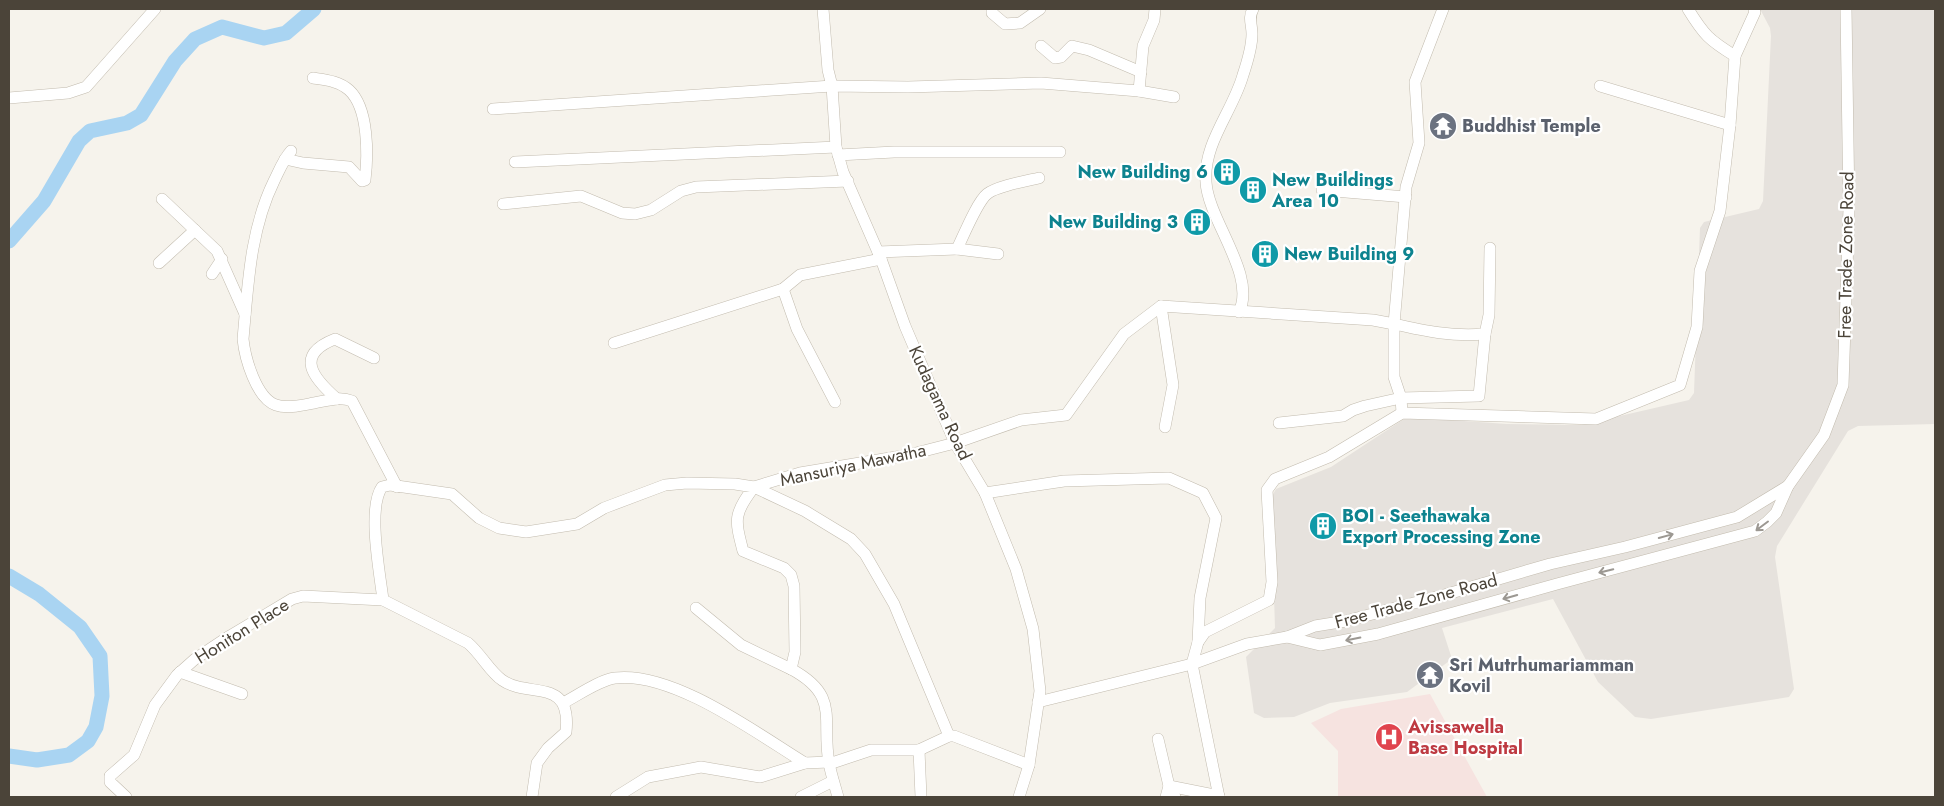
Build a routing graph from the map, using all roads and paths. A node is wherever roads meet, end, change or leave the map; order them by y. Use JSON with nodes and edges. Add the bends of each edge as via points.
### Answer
{"nodes":[{"id":1,"x":155,"y":9,"type":"edge"},
{"id":2,"x":823,"y":9,"type":"edge"},
{"id":3,"x":992,"y":9,"type":"edge"},
{"id":4,"x":1040,"y":9,"type":"edge"},
{"id":5,"x":1155,"y":9,"type":"edge"},
{"id":6,"x":1253,"y":9,"type":"edge"},
{"id":7,"x":1444,"y":9,"type":"edge"},
{"id":8,"x":1688,"y":9,"type":"edge"},
{"id":9,"x":1754,"y":9,"type":"edge"},
{"id":10,"x":1846,"y":9,"type":"edge"},
{"id":11,"x":1041,"y":46,"type":"dead end"},
{"id":12,"x":1735,"y":56,"type":"junction"},
{"id":13,"x":1141,"y":72,"type":"junction"},
{"id":14,"x":313,"y":78,"type":"dead end"},
{"id":15,"x":832,"y":86,"type":"junction"},
{"id":16,"x":1600,"y":86,"type":"dead end"},
{"id":17,"x":1139,"y":91,"type":"junction"},
{"id":18,"x":1174,"y":97,"type":"dead end"},
{"id":19,"x":9,"y":98,"type":"edge"},
{"id":20,"x":493,"y":109,"type":"dead end"},
{"id":21,"x":1730,"y":125,"type":"junction"},
{"id":22,"x":837,"y":151,"type":"junction"},
{"id":23,"x":1060,"y":152,"type":"dead end"},
{"id":24,"x":515,"y":162,"type":"dead end"},
{"id":25,"x":1039,"y":178,"type":"dead end"},
{"id":26,"x":848,"y":181,"type":"junction"},
{"id":27,"x":1322,"y":190,"type":"dead end"},
{"id":28,"x":1406,"y":197,"type":"junction"},
{"id":29,"x":162,"y":199,"type":"dead end"},
{"id":30,"x":504,"y":204,"type":"dead end"},
{"id":31,"x":195,"y":230,"type":"junction"},
{"id":32,"x":1490,"y":248,"type":"dead end"},
{"id":33,"x":957,"y":249,"type":"junction"},
{"id":34,"x":998,"y":254,"type":"dead end"},
{"id":35,"x":880,"y":255,"type":"junction"},
{"id":36,"x":222,"y":258,"type":"junction"},
{"id":37,"x":158,"y":263,"type":"dead end"},
{"id":38,"x":212,"y":274,"type":"dead end"},
{"id":39,"x":783,"y":289,"type":"junction"},
{"id":40,"x":1161,"y":306,"type":"junction"},
{"id":41,"x":1239,"y":312,"type":"junction"},
{"id":42,"x":245,"y":316,"type":"junction"},
{"id":43,"x":1394,"y":324,"type":"junction"},
{"id":44,"x":1485,"y":334,"type":"junction"},
{"id":45,"x":614,"y":344,"type":"dead end"},
{"id":46,"x":374,"y":358,"type":"dead end"},
{"id":47,"x":1401,"y":398,"type":"junction"},
{"id":48,"x":338,"y":399,"type":"junction"},
{"id":49,"x":835,"y":402,"type":"dead end"},
{"id":50,"x":1402,"y":413,"type":"junction"},
{"id":51,"x":1278,"y":423,"type":"dead end"},
{"id":52,"x":1165,"y":427,"type":"dead end"},
{"id":53,"x":955,"y":443,"type":"junction"},
{"id":54,"x":1788,"y":486,"type":"junction"},
{"id":55,"x":397,"y":487,"type":"junction"},
{"id":56,"x":754,"y":487,"type":"junction"},
{"id":57,"x":985,"y":493,"type":"junction"},
{"id":58,"x":383,"y":600,"type":"junction"},
{"id":59,"x":696,"y":608,"type":"dead end"},
{"id":60,"x":1286,"y":637,"type":"junction"},
{"id":61,"x":1198,"y":642,"type":"junction"},
{"id":62,"x":1192,"y":664,"type":"junction"},
{"id":63,"x":791,"y":668,"type":"junction"},
{"id":64,"x":180,"y":672,"type":"junction"},
{"id":65,"x":242,"y":694,"type":"dead end"},
{"id":66,"x":1038,"y":702,"type":"junction"},
{"id":67,"x":563,"y":703,"type":"junction"},
{"id":68,"x":949,"y":736,"type":"junction"},
{"id":69,"x":1158,"y":739,"type":"dead end"},
{"id":70,"x":919,"y":750,"type":"junction"},
{"id":71,"x":805,"y":763,"type":"junction"},
{"id":72,"x":829,"y":763,"type":"junction"},
{"id":73,"x":1030,"y":765,"type":"junction"},
{"id":74,"x":833,"y":781,"type":"junction"},
{"id":75,"x":1169,"y":786,"type":"junction"},
{"id":76,"x":126,"y":797,"type":"edge"},
{"id":77,"x":532,"y":797,"type":"edge"},
{"id":78,"x":616,"y":797,"type":"edge"},
{"id":79,"x":800,"y":797,"type":"edge"},
{"id":80,"x":838,"y":797,"type":"edge"},
{"id":81,"x":921,"y":797,"type":"edge"},
{"id":82,"x":1019,"y":797,"type":"edge"},
{"id":83,"x":1166,"y":797,"type":"edge"},
{"id":84,"x":1175,"y":797,"type":"edge"},
{"id":85,"x":1219,"y":797,"type":"edge"}],
"edges":[{"from":1,"to":19,"type":"street","via":[[86,87],[68,93]]},
{"from":2,"to":15,"type":"street","name":"Kudagama Road"},
{"from":3,"to":4,"type":"street","via":[[992,13],[1005,24],[1020,23]]},
{"from":5,"to":13,"type":"street","via":[[1143,46]]},
{"from":6,"to":41,"type":"street","via":[[1249,16],[1252,36],[1243,77],[1205,170],[1212,205],[1239,268],[1244,303]]},
{"from":7,"to":28,"type":"street","via":[[1415,82],[1419,144]]},
{"from":8,"to":12,"type":"street","via":[[1702,32]]},
{"from":9,"to":12,"type":"street"},
{"from":10,"to":54,"type":"street","name":"Free Trade Zone Road","via":[[1849,209],[1843,385],[1824,435]]},
{"from":11,"to":13,"type":"street","via":[[1055,58],[1061,57],[1072,46],[1089,50]]},
{"from":12,"to":21,"type":"street"},
{"from":13,"to":17,"type":"street"},
{"from":14,"to":42,"type":"street","via":[[334,81],[350,90],[359,106],[368,160],[365,180],[362,181],[349,167],[303,163],[288,155],[264,202],[254,236]]},
{"from":15,"to":17,"type":"street","via":[[1041,83]]},
{"from":15,"to":20,"type":"street"},
{"from":15,"to":22,"type":"street","name":"Kudagama Road"},
{"from":16,"to":21,"type":"street"},
{"from":17,"to":18,"type":"street"},
{"from":21,"to":50,"type":"street","via":[[1720,211],[1700,271],[1697,327],[1680,385],[1596,419]]},
{"from":22,"to":23,"type":"street"},
{"from":22,"to":24,"type":"street"},
{"from":22,"to":26,"type":"street","name":"Kudagama Road"},
{"from":25,"to":33,"type":"street","via":[[987,194]]},
{"from":26,"to":30,"type":"street","via":[[696,187],[681,191],[651,210],[636,214],[622,213],[581,196]]},
{"from":26,"to":35,"type":"street","name":"Kudagama Road"},
{"from":27,"to":28,"type":"street"},
{"from":28,"to":43,"type":"street"},
{"from":29,"to":31,"type":"street"},
{"from":31,"to":36,"type":"street"},
{"from":31,"to":37,"type":"street"},
{"from":32,"to":44,"type":"street","via":[[1490,315]]},
{"from":33,"to":34,"type":"street"},
{"from":33,"to":35,"type":"street"},
{"from":35,"to":39,"type":"street","via":[[800,275]]},
{"from":35,"to":53,"type":"street","name":"Kudagama Road","via":[[905,326]]},
{"from":36,"to":38,"type":"street"},
{"from":36,"to":42,"type":"street"},
{"from":39,"to":45,"type":"street"},
{"from":39,"to":49,"type":"street","via":[[797,329]]},
{"from":40,"to":41,"type":"street"},
{"from":40,"to":52,"type":"street","via":[[1173,385]]},
{"from":40,"to":53,"type":"street","name":"Mansuriya Mawatha","via":[[1124,334],[1066,415],[1021,420]]},
{"from":41,"to":43,"type":"street"},
{"from":42,"to":48,"type":"street","via":[[245,354],[260,392],[276,405],[299,406]]},
{"from":43,"to":44,"type":"street","via":[[1435,334]]},
{"from":43,"to":47,"type":"street","via":[[1394,377]]},
{"from":44,"to":47,"type":"street","via":[[1480,396]]},
{"from":46,"to":48,"type":"street","via":[[335,338],[314,352],[311,362],[314,376]]},
{"from":47,"to":50,"type":"street"},
{"from":47,"to":51,"type":"street","via":[[1365,406],[1343,416]]},
{"from":48,"to":55,"type":"street","via":[[352,401]]},
{"from":50,"to":61,"type":"street","via":[[1329,457],[1275,479],[1267,490],[1272,582],[1269,600],[1205,632]]},
{"from":53,"to":56,"type":"street","name":"Mansuriya Mawatha","via":[[908,455],[800,473]]},
{"from":53,"to":57,"type":"street","name":"Kudagama Road"},
{"from":60,"to":54,"type":"street","name":"Free Trade Zone Road","one_way":true,"via":[[1315,626],[1355,619],[1550,564],[1737,517]]},
{"from":54,"to":60,"type":"street","name":"Free Trade Zone Road","one_way":true,"via":[[1776,512],[1755,531],[1378,634],[1320,645]]},
{"from":55,"to":56,"type":"street","via":[[452,494],[479,518],[499,528],[526,532],[577,524],[604,508],[665,485],[735,484]]},
{"from":55,"to":58,"type":"street","via":[[382,487],[378,492],[375,515]]},
{"from":56,"to":63,"type":"street","via":[[738,511],[736,523],[743,551],[784,568],[791,575],[795,652]]},
{"from":56,"to":68,"type":"street","name":"Mansuriya Mawatha","via":[[851,538],[865,554],[894,604]]},
{"from":57,"to":61,"type":"street","via":[[1064,481],[1169,478],[1203,493],[1216,518],[1200,598]]},
{"from":57,"to":66,"type":"street","name":"Kudagama Road","via":[[1016,569],[1033,629],[1040,690]]},
{"from":58,"to":64,"type":"street","name":"Honiton Place","via":[[297,597],[225,639]]},
{"from":58,"to":67,"type":"street","name":"Honiton Place","via":[[468,644],[479,652],[500,679],[519,687],[543,690]]},
{"from":59,"to":63,"type":"street","via":[[741,645]]},
{"from":60,"to":62,"type":"street","name":"Free Trade Zone Road","via":[[1247,644]]},
{"from":61,"to":62,"type":"street"},
{"from":62,"to":66,"type":"street","name":"Free Trade Zone Road"},
{"from":62,"to":85,"type":"street"},
{"from":63,"to":72,"type":"street","via":[[808,678],[824,700]]},
{"from":64,"to":65,"type":"street"},
{"from":64,"to":76,"type":"street","name":"Honiton Place","via":[[156,705],[134,755],[110,776],[110,782]]},
{"from":66,"to":73,"type":"street","name":"Kudagama Road"},
{"from":67,"to":71,"type":"street","via":[[612,678],[629,677],[677,688]]},
{"from":67,"to":77,"type":"street","via":[[566,732],[548,748],[538,763]]},
{"from":68,"to":70,"type":"street"},
{"from":68,"to":73,"type":"street"},
{"from":69,"to":75,"type":"street"},
{"from":70,"to":72,"type":"street","via":[[871,750]]},
{"from":70,"to":81,"type":"street"},
{"from":71,"to":72,"type":"street"},
{"from":71,"to":78,"type":"street","via":[[760,777],[701,767],[648,777]]},
{"from":72,"to":74,"type":"street"},
{"from":73,"to":82,"type":"street","name":"Kudagama Road"},
{"from":74,"to":79,"type":"street"},
{"from":74,"to":80,"type":"street"},
{"from":75,"to":83,"type":"street"},
{"from":75,"to":84,"type":"street"},
{"from":75,"to":85,"type":"street"}]}
